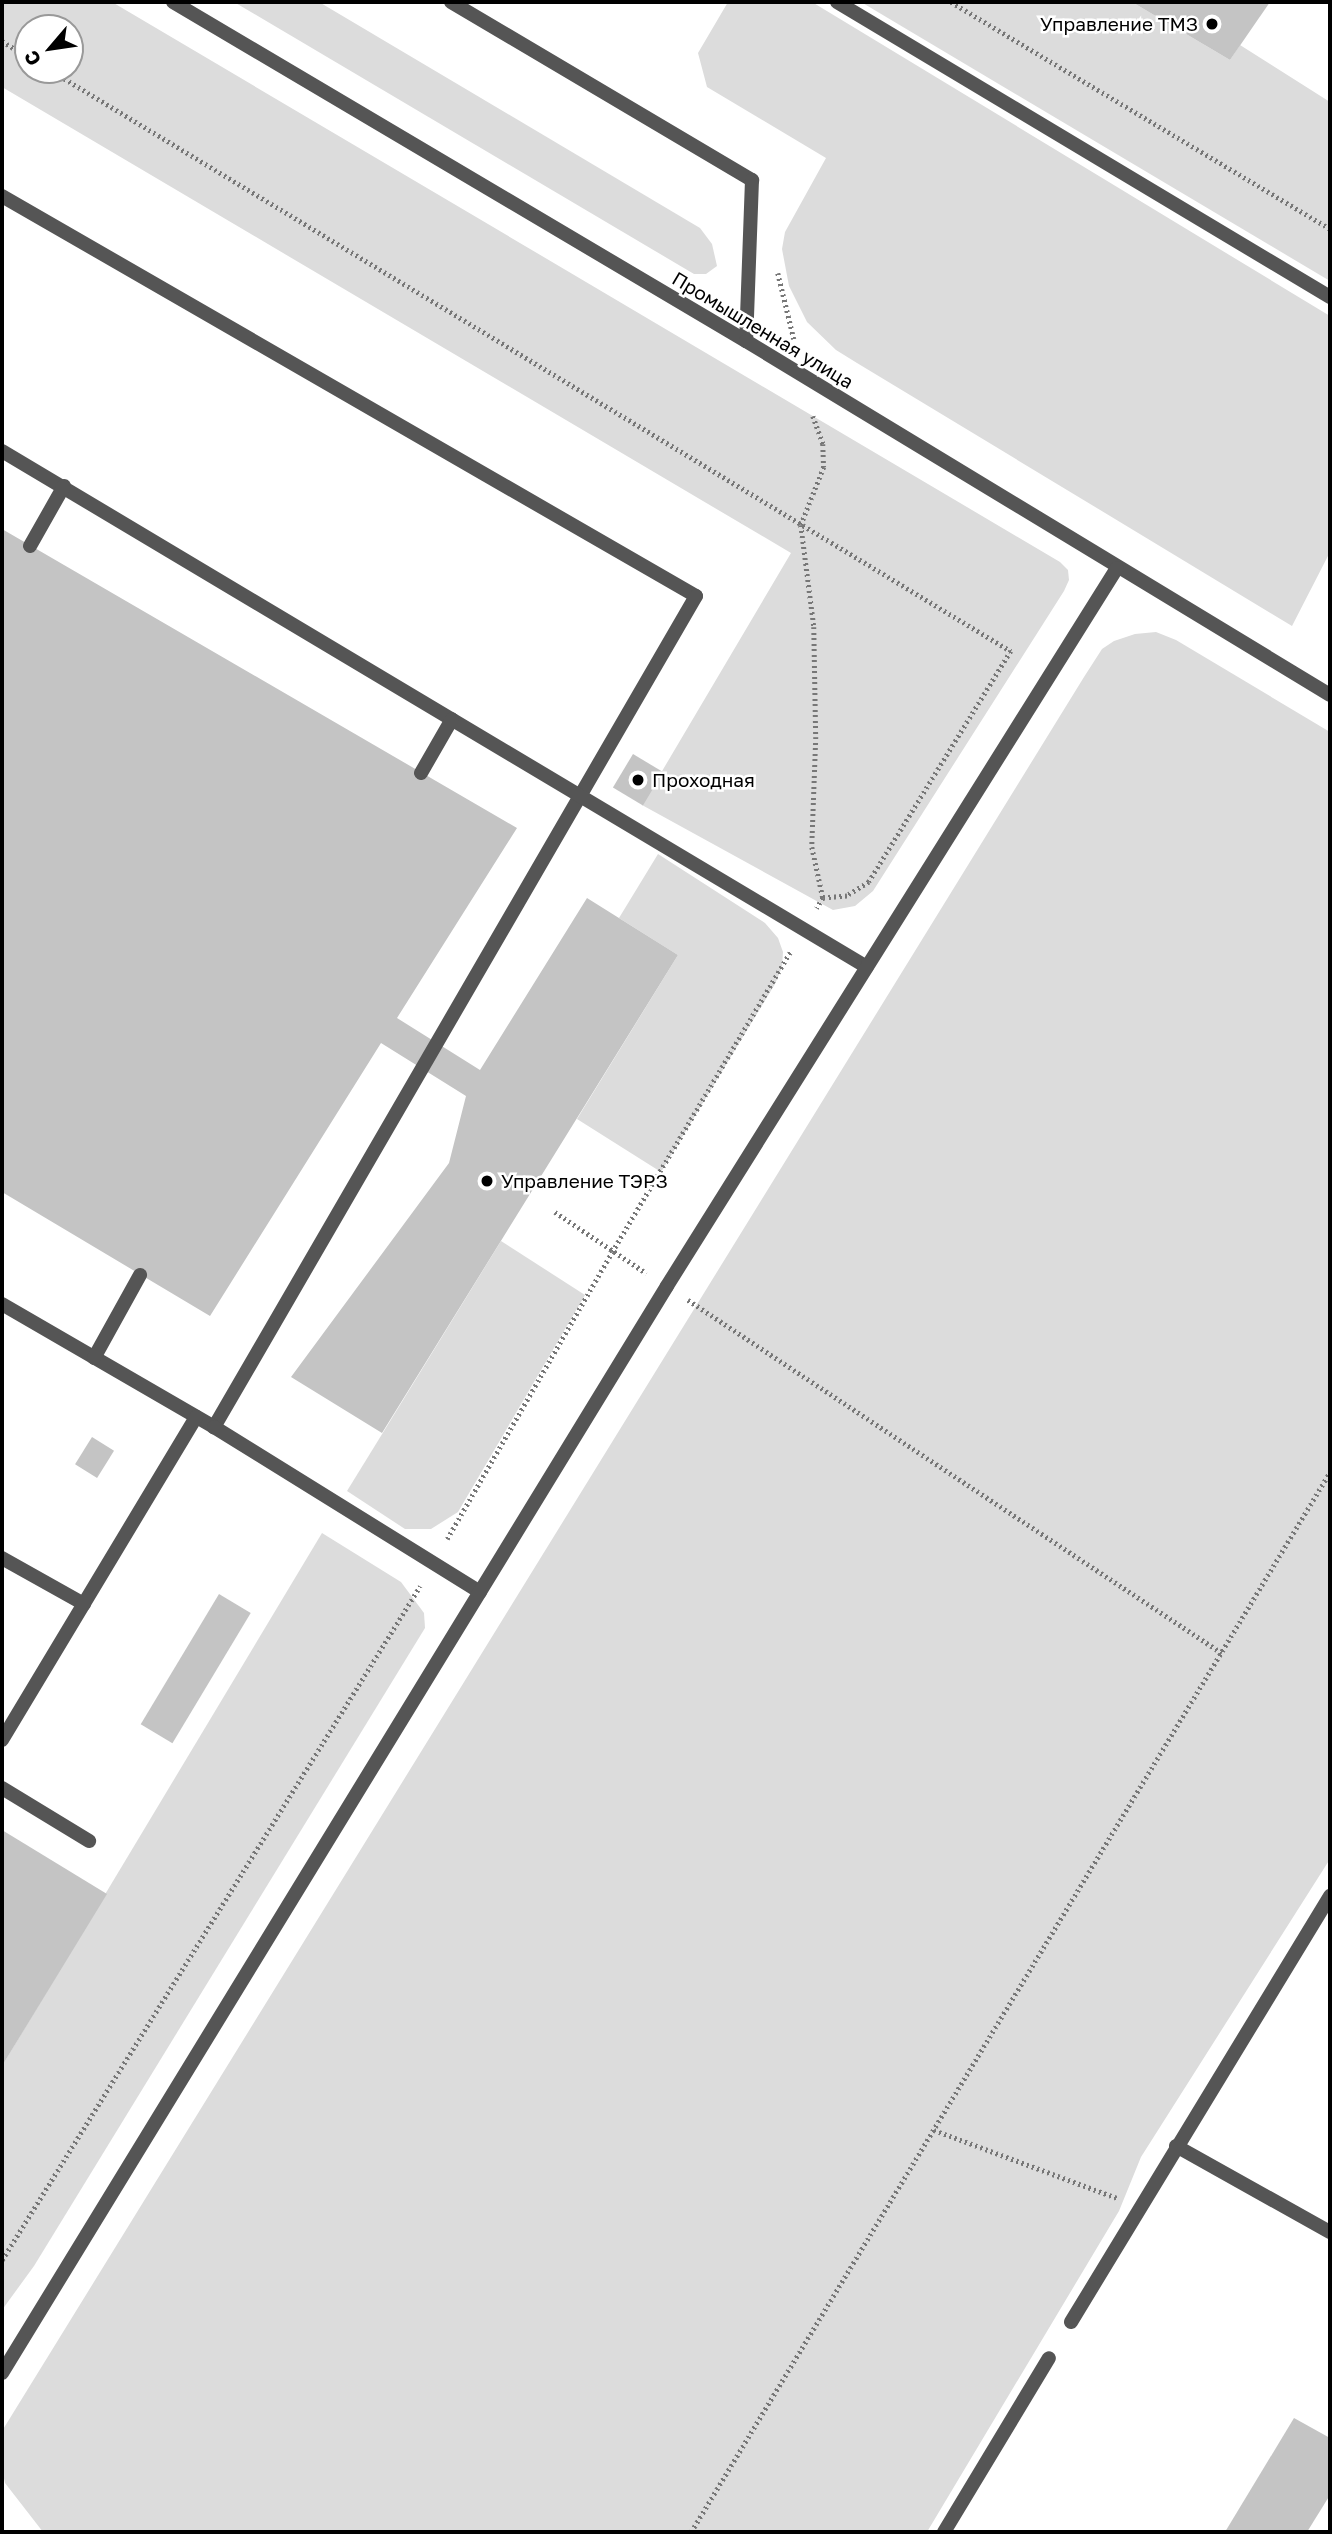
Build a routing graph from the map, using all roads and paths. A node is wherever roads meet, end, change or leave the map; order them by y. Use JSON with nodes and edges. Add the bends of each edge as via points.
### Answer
{"nodes":[{"id":1,"x":173,"y":2,"type":"edge"},
{"id":2,"x":451,"y":2,"type":"edge"},
{"id":3,"x":837,"y":2,"type":"edge"},
{"id":4,"x":951,"y":2,"type":"edge"},
{"id":5,"x":73,"y":84,"type":"edge"},
{"id":6,"x":2,"y":196,"type":"edge"},
{"id":7,"x":1330,"y":229,"type":"edge"},
{"id":8,"x":1330,"y":297,"type":"edge"},
{"id":9,"x":746,"y":341,"type":"junction"},
{"id":10,"x":813,"y":416,"type":"dead end"},
{"id":11,"x":2,"y":451,"type":"edge"},
{"id":12,"x":64,"y":486,"type":"junction"},
{"id":13,"x":801,"y":525,"type":"junction"},
{"id":14,"x":30,"y":545,"type":"dead end"},
{"id":15,"x":1117,"y":568,"type":"junction"},
{"id":16,"x":1330,"y":695,"type":"edge"},
{"id":17,"x":452,"y":719,"type":"junction"},
{"id":18,"x":421,"y":773,"type":"dead end"},
{"id":19,"x":578,"y":795,"type":"junction"},
{"id":20,"x":867,"y":967,"type":"junction"},
{"id":21,"x":555,"y":1212,"type":"dead end"},
{"id":22,"x":140,"y":1275,"type":"dead end"},
{"id":23,"x":667,"y":1286,"type":"junction"},
{"id":24,"x":2,"y":1304,"type":"edge"},
{"id":25,"x":94,"y":1358,"type":"junction"},
{"id":26,"x":196,"y":1417,"type":"junction"},
{"id":27,"x":214,"y":1427,"type":"junction"},
{"id":28,"x":1330,"y":1472,"type":"edge"},
{"id":29,"x":2,"y":1558,"type":"edge"},
{"id":30,"x":480,"y":1592,"type":"junction"},
{"id":31,"x":84,"y":1604,"type":"junction"},
{"id":32,"x":1222,"y":1653,"type":"junction"},
{"id":33,"x":2,"y":1740,"type":"edge"},
{"id":34,"x":2,"y":1788,"type":"edge"},
{"id":35,"x":89,"y":1841,"type":"dead end"},
{"id":36,"x":1330,"y":1896,"type":"edge"},
{"id":37,"x":934,"y":2130,"type":"junction"},
{"id":38,"x":1176,"y":2146,"type":"junction"},
{"id":39,"x":1140,"y":2207,"type":"junction"},
{"id":40,"x":1330,"y":2232,"type":"edge"},
{"id":41,"x":1071,"y":2322,"type":"dead end"},
{"id":42,"x":1049,"y":2358,"type":"dead end"},
{"id":43,"x":2,"y":2373,"type":"edge"},
{"id":44,"x":691,"y":2532,"type":"edge"},
{"id":45,"x":944,"y":2532,"type":"edge"}],
"edges":[{"from":1,"to":9,"type":"street","name":"Промышленная улица"},
{"from":2,"to":9,"type":"street","via":[[752,180]]},
{"from":3,"to":8,"type":"street"},
{"from":4,"to":7,"type":"path"},
{"from":5,"to":13,"type":"path"},
{"from":6,"to":19,"type":"street","via":[[696,596]]},
{"from":9,"to":15,"type":"street","name":"Промышленная улица"},
{"from":10,"to":13,"type":"path","via":[[823,444],[824,467]]},
{"from":11,"to":12,"type":"street"},
{"from":12,"to":14,"type":"street"},
{"from":12,"to":17,"type":"street"},
{"from":13,"to":13,"type":"path","via":[[1011,651],[869,882],[847,896],[823,898],[812,847],[814,627]]},
{"from":15,"to":16,"type":"street","name":"Промышленная улица"},
{"from":15,"to":20,"type":"street"},
{"from":17,"to":18,"type":"street"},
{"from":17,"to":19,"type":"street"},
{"from":19,"to":20,"type":"street"},
{"from":19,"to":27,"type":"street"},
{"from":20,"to":23,"type":"street"},
{"from":21,"to":23,"type":"path"},
{"from":22,"to":25,"type":"street"},
{"from":23,"to":30,"type":"street"},
{"from":23,"to":32,"type":"path"},
{"from":24,"to":25,"type":"street"},
{"from":25,"to":26,"type":"street"},
{"from":26,"to":27,"type":"street"},
{"from":26,"to":31,"type":"street"},
{"from":27,"to":30,"type":"street"},
{"from":28,"to":32,"type":"path"},
{"from":29,"to":31,"type":"street"},
{"from":30,"to":43,"type":"street"},
{"from":31,"to":33,"type":"street"},
{"from":32,"to":37,"type":"path"},
{"from":34,"to":35,"type":"street"},
{"from":36,"to":38,"type":"street"},
{"from":37,"to":39,"type":"path"},
{"from":37,"to":44,"type":"path"},
{"from":38,"to":39,"type":"street"},
{"from":38,"to":40,"type":"street"},
{"from":39,"to":41,"type":"street"},
{"from":42,"to":45,"type":"street"}]}
